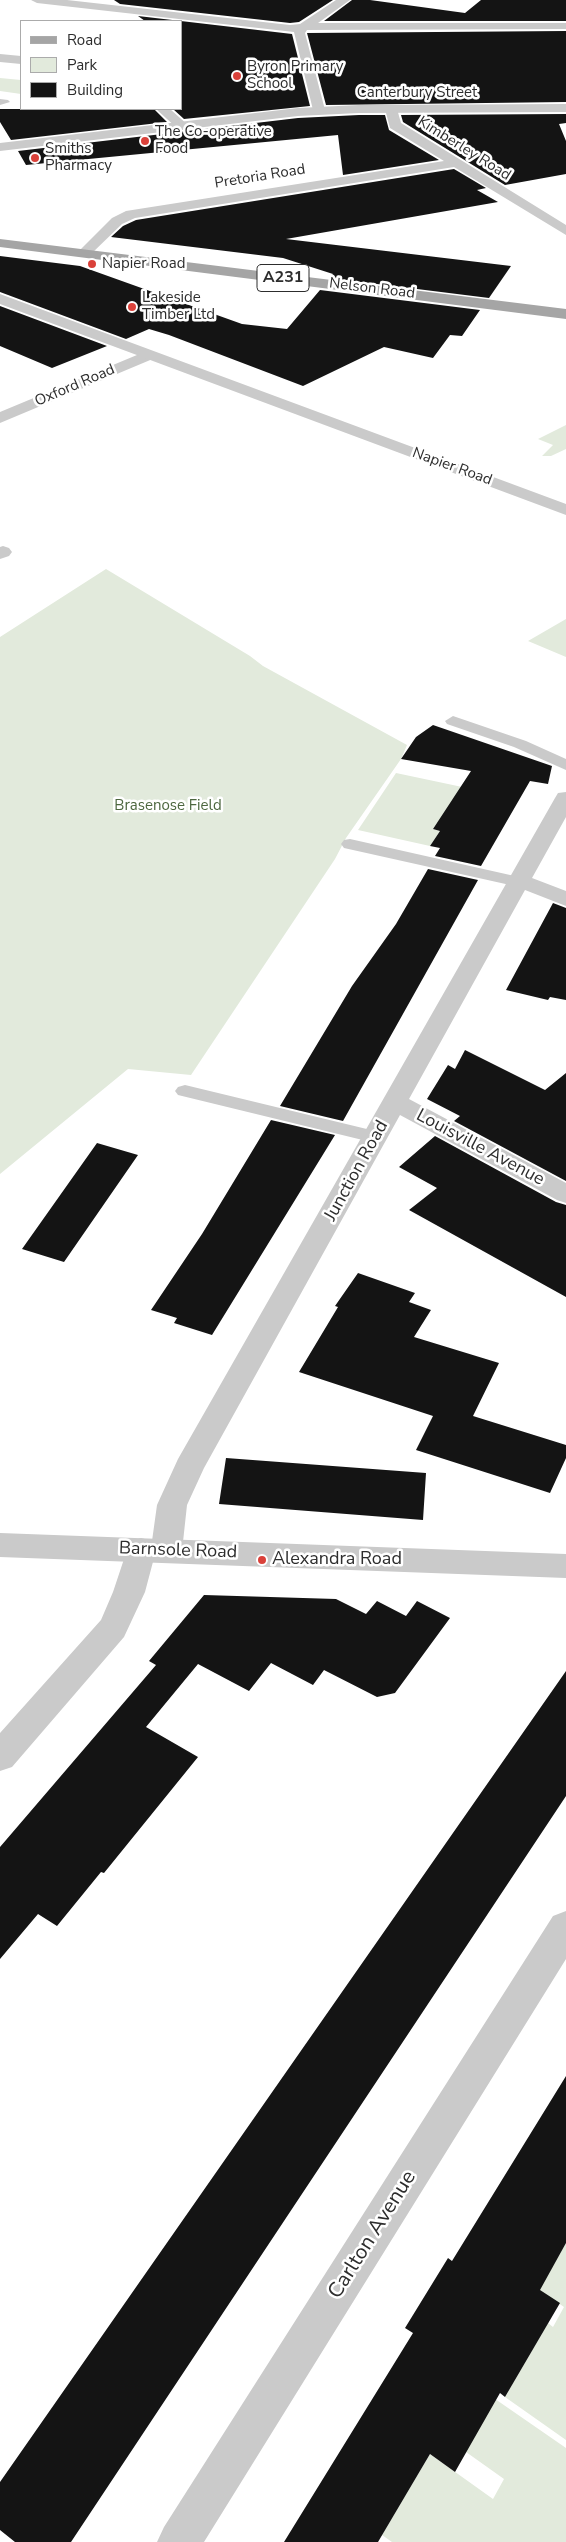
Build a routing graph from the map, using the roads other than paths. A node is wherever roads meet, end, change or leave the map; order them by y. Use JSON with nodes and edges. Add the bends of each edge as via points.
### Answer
{"nodes":[{"id":1,"x":36,"y":0,"type":"edge"},
{"id":2,"x":344,"y":0,"type":"edge"},
{"id":3,"x":566,"y":26,"type":"edge"},
{"id":4,"x":302,"y":28,"type":"junction"},
{"id":5,"x":0,"y":58,"type":"edge"},
{"id":6,"x":20,"y":60,"type":"edge"},
{"id":7,"x":566,"y":108,"type":"edge"},
{"id":8,"x":391,"y":109,"type":"junction"},
{"id":9,"x":163,"y":110,"type":"edge"},
{"id":10,"x":319,"y":110,"type":"junction"},
{"id":11,"x":182,"y":126,"type":"junction"},
{"id":12,"x":0,"y":147,"type":"edge"},
{"id":13,"x":456,"y":163,"type":"junction"},
{"id":14,"x":566,"y":231,"type":"edge"},
{"id":15,"x":0,"y":243,"type":"edge"},
{"id":16,"x":84,"y":253,"type":"junction"},
{"id":17,"x":0,"y":298,"type":"edge"},
{"id":18,"x":566,"y":314,"type":"edge"},
{"id":19,"x":149,"y":354,"type":"junction"},
{"id":20,"x":0,"y":418,"type":"edge"},
{"id":21,"x":566,"y":510,"type":"edge"},
{"id":22,"x":453,"y":721,"type":"dead end"},
{"id":23,"x":566,"y":765,"type":"edge"},
{"id":24,"x":566,"y":798,"type":"edge"},
{"id":25,"x":350,"y":844,"type":"dead end"},
{"id":26,"x":519,"y":882,"type":"junction"},
{"id":27,"x":566,"y":899,"type":"edge"},
{"id":28,"x":185,"y":1091,"type":"dead end"},
{"id":29,"x":395,"y":1102,"type":"junction"},
{"id":30,"x":375,"y":1137,"type":"junction"},
{"id":31,"x":566,"y":1194,"type":"edge"},
{"id":32,"x":0,"y":1545,"type":"edge"},
{"id":33,"x":153,"y":1551,"type":"junction"},
{"id":34,"x":566,"y":1566,"type":"edge"},
{"id":35,"x":0,"y":1757,"type":"edge"},
{"id":36,"x":566,"y":1927,"type":"edge"},
{"id":37,"x":179,"y":2542,"type":"edge"}],
"edges":[{"from":1,"to":4,"type":"street","via":[[286,29]]},
{"from":2,"to":4,"type":"street"},
{"from":3,"to":4,"type":"street"},
{"from":4,"to":10,"type":"street","via":[[299,35]]},
{"from":5,"to":6,"type":"street"},
{"from":7,"to":8,"type":"street","name":"Canterbury Street"},
{"from":8,"to":10,"type":"street","name":"Canterbury Street"},
{"from":8,"to":13,"type":"street","name":"Kimberley Road","via":[[395,125]]},
{"from":9,"to":11,"type":"street"},
{"from":10,"to":11,"type":"street","name":"Canterbury Street"},
{"from":11,"to":12,"type":"street","name":"Canterbury Street"},
{"from":13,"to":14,"type":"street","name":"Kimberley Road"},
{"from":13,"to":16,"type":"street","name":"Pretoria Road","via":[[131,214],[117,221]]},
{"from":15,"to":16,"type":"main road","name":"Nelson Road","number":"A231"},
{"from":16,"to":18,"type":"main road","name":"Nelson Road","number":"A231"},
{"from":17,"to":19,"type":"street","name":"Napier Road"},
{"from":19,"to":20,"type":"street","name":"Oxford Road"},
{"from":19,"to":21,"type":"street","name":"Napier Road"},
{"from":22,"to":23,"type":"lane","via":[[520,744]]},
{"from":24,"to":26,"type":"street","name":"Junction Road"},
{"from":25,"to":26,"type":"lane"},
{"from":26,"to":27,"type":"street"},
{"from":26,"to":29,"type":"street","name":"Junction Road"},
{"from":28,"to":30,"type":"lane"},
{"from":29,"to":30,"type":"street","name":"Junction Road"},
{"from":29,"to":31,"type":"street","name":"Louisville Avenue"},
{"from":30,"to":33,"type":"street","name":"Junction Road","via":[[189,1467]]},
{"from":32,"to":33,"type":"street","name":"Barnsole Road"},
{"from":33,"to":34,"type":"street","name":"Barnsole Road"},
{"from":33,"to":35,"type":"street","name":"Junction Road","via":[[113,1628]]},
{"from":36,"to":37,"type":"street","name":"Carlton Avenue"}]}
